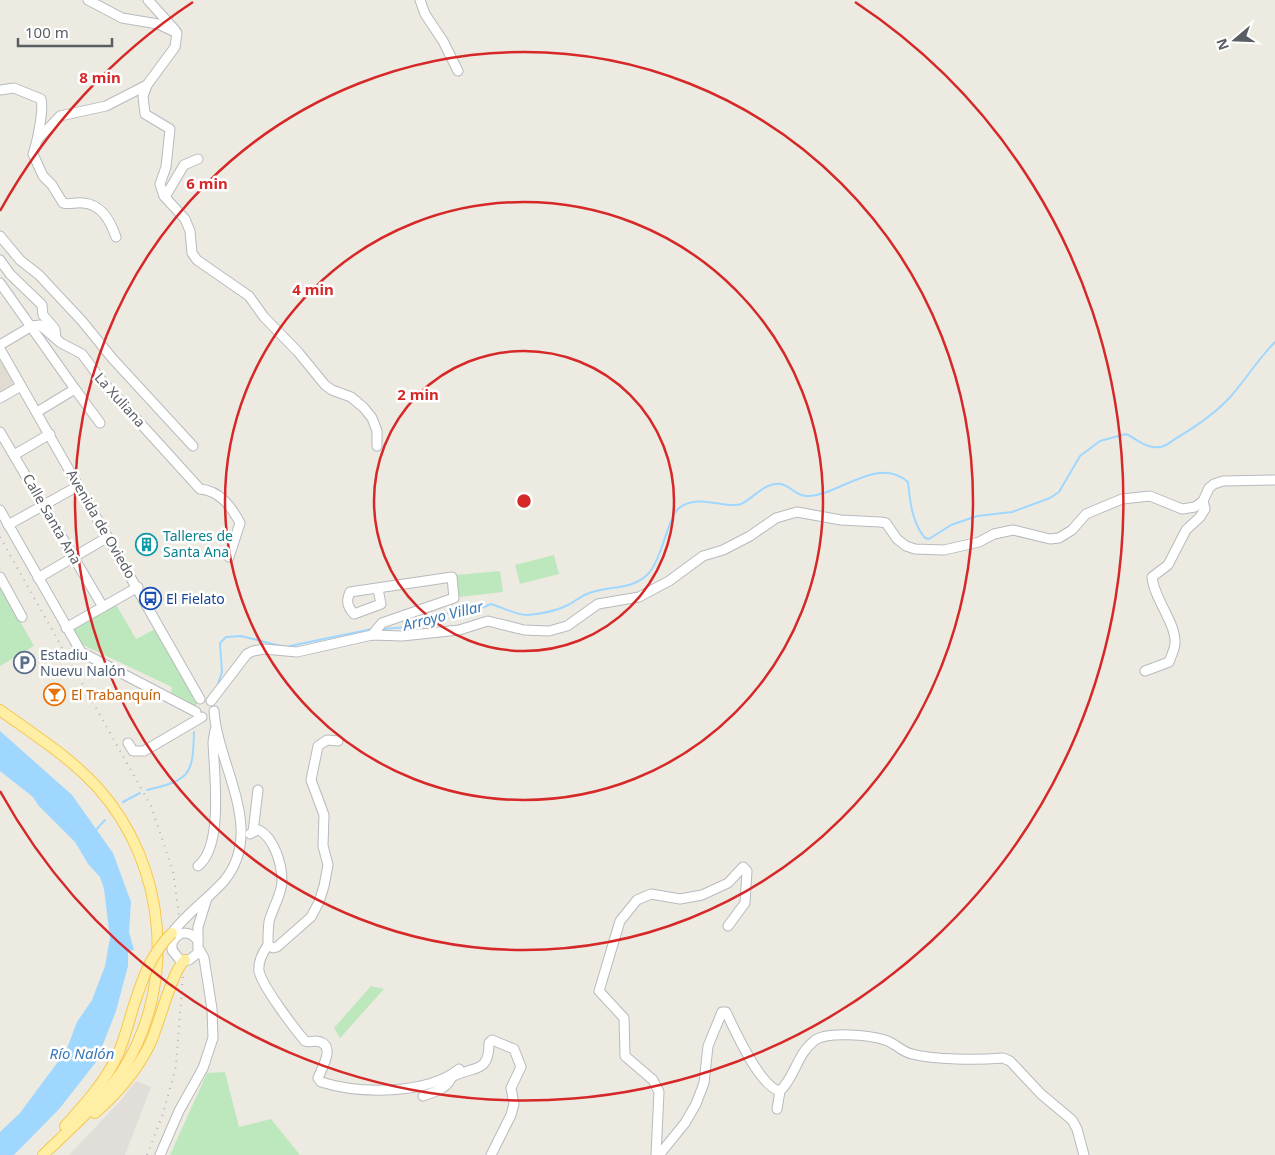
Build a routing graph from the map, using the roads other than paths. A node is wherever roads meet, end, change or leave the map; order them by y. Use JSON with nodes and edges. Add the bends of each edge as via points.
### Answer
{"nodes":[{"id":1,"x":88,"y":0,"type":"edge"},
{"id":2,"x":148,"y":0,"type":"edge"},
{"id":3,"x":420,"y":0,"type":"edge"},
{"id":4,"x":177,"y":32,"type":"junction"},
{"id":5,"x":458,"y":71,"type":"dead end"},
{"id":6,"x":147,"y":85,"type":"junction"},
{"id":7,"x":0,"y":90,"type":"edge"},
{"id":8,"x":38,"y":139,"type":"junction"},
{"id":9,"x":198,"y":159,"type":"dead end"},
{"id":10,"x":165,"y":197,"type":"junction"},
{"id":11,"x":0,"y":236,"type":"edge"},
{"id":12,"x":116,"y":237,"type":"dead end"},
{"id":13,"x":0,"y":260,"type":"edge"},
{"id":14,"x":0,"y":282,"type":"edge"},
{"id":15,"x":32,"y":326,"type":"junction"},
{"id":16,"x":56,"y":338,"type":"junction"},
{"id":17,"x":0,"y":347,"type":"edge"},
{"id":18,"x":21,"y":386,"type":"junction"},
{"id":19,"x":75,"y":389,"type":"junction"},
{"id":20,"x":0,"y":398,"type":"edge"},
{"id":21,"x":37,"y":412,"type":"junction"},
{"id":22,"x":100,"y":423,"type":"dead end"},
{"id":23,"x":0,"y":432,"type":"edge"},
{"id":24,"x":50,"y":434,"type":"junction"},
{"id":25,"x":193,"y":446,"type":"dead end"},
{"id":26,"x":377,"y":446,"type":"dead end"},
{"id":27,"x":14,"y":455,"type":"junction"},
{"id":28,"x":1275,"y":480,"type":"edge"},
{"id":29,"x":78,"y":486,"type":"junction"},
{"id":30,"x":1203,"y":501,"type":"junction"},
{"id":31,"x":44,"y":506,"type":"junction"},
{"id":32,"x":0,"y":510,"type":"edge"},
{"id":33,"x":8,"y":525,"type":"junction"},
{"id":34,"x":108,"y":537,"type":"junction"},
{"id":35,"x":74,"y":557,"type":"junction"},
{"id":36,"x":228,"y":557,"type":"dead end"},
{"id":37,"x":0,"y":577,"type":"edge"},
{"id":38,"x":38,"y":578,"type":"junction"},
{"id":39,"x":138,"y":588,"type":"junction"},
{"id":40,"x":378,"y":589,"type":"dead end"},
{"id":41,"x":103,"y":607,"type":"junction"},
{"id":42,"x":22,"y":617,"type":"dead end"},
{"id":43,"x":66,"y":628,"type":"junction"},
{"id":44,"x":373,"y":634,"type":"junction"},
{"id":45,"x":1145,"y":670,"type":"dead end"},
{"id":46,"x":0,"y":710,"type":"edge"},
{"id":47,"x":200,"y":710,"type":"junction"},
{"id":48,"x":217,"y":734,"type":"junction"},
{"id":49,"x":338,"y":740,"type":"dead end"},
{"id":50,"x":128,"y":742,"type":"dead end"},
{"id":51,"x":258,"y":790,"type":"dead end"},
{"id":52,"x":253,"y":832,"type":"junction"},
{"id":53,"x":242,"y":841,"type":"junction"},
{"id":54,"x":198,"y":866,"type":"dead end"},
{"id":55,"x":207,"y":898,"type":"junction"},
{"id":56,"x":728,"y":926,"type":"dead end"},
{"id":57,"x":172,"y":937,"type":"junction"},
{"id":58,"x":199,"y":945,"type":"junction"},
{"id":59,"x":268,"y":945,"type":"junction"},
{"id":60,"x":187,"y":960,"type":"junction"},
{"id":61,"x":206,"y":973,"type":"junction"},
{"id":62,"x":454,"y":1074,"type":"junction"},
{"id":63,"x":780,"y":1091,"type":"junction"},
{"id":64,"x":423,"y":1096,"type":"dead end"},
{"id":65,"x":777,"y":1109,"type":"dead end"},
{"id":66,"x":43,"y":1154,"type":"edge"},
{"id":67,"x":160,"y":1155,"type":"edge"},
{"id":68,"x":491,"y":1155,"type":"edge"},
{"id":69,"x":658,"y":1155,"type":"edge"},
{"id":70,"x":1084,"y":1155,"type":"edge"}],
"edges":[{"from":1,"to":4,"type":"street","via":[[122,18],[158,24]]},
{"from":2,"to":4,"type":"street"},
{"from":3,"to":5,"type":"street"},
{"from":4,"to":6,"type":"street","via":[[174,48]]},
{"from":6,"to":8,"type":"street","via":[[106,106],[60,116]]},
{"from":6,"to":10,"type":"street","via":[[143,96],[145,114],[170,129],[166,166],[160,184]]},
{"from":7,"to":8,"type":"street","via":[[14,88],[41,99]]},
{"from":8,"to":12,"type":"street","via":[[33,154],[43,176],[60,200],[67,204],[94,204],[110,222]]},
{"from":9,"to":10,"type":"street","via":[[184,165]]},
{"from":10,"to":26,"type":"street","via":[[185,219],[192,253],[197,260],[249,296],[325,385],[351,396],[364,408],[377,431]]},
{"from":11,"to":25,"type":"street","name":"La Xuliana"},
{"from":13,"to":16,"type":"street","via":[[42,305],[43,315],[55,329]]},
{"from":14,"to":15,"type":"street"},
{"from":15,"to":16,"type":"street","name":"La Xuliana","via":[[40,324]]},
{"from":15,"to":17,"type":"street"},
{"from":15,"to":19,"type":"street"},
{"from":16,"to":36,"type":"street","name":"La Xuliana","via":[[82,354],[102,381],[200,490],[219,495],[232,508],[240,523]]},
{"from":17,"to":18,"type":"street","name":"Avenida de Oviedo"},
{"from":18,"to":20,"type":"street"},
{"from":18,"to":21,"type":"street","name":"Avenida de Oviedo"},
{"from":19,"to":21,"type":"street"},
{"from":19,"to":22,"type":"street"},
{"from":21,"to":24,"type":"street","name":"Avenida de Oviedo"},
{"from":23,"to":27,"type":"street","name":"Calle Santa Ana"},
{"from":24,"to":27,"type":"street"},
{"from":24,"to":29,"type":"street","name":"Avenida de Oviedo"},
{"from":27,"to":31,"type":"street","name":"Calle Santa Ana"},
{"from":28,"to":30,"type":"street","via":[[1223,481],[1209,488]]},
{"from":29,"to":31,"type":"street"},
{"from":29,"to":34,"type":"street","name":"Avenida de Oviedo"},
{"from":30,"to":44,"type":"street","via":[[1195,507],[1182,508],[1150,496],[1122,499],[1086,514],[1072,530],[1058,538],[1013,530],[944,550],[915,550],[906,546],[886,523],[841,520],[797,512],[776,518],[723,550],[703,556],[639,597],[598,604],[567,626],[550,631],[524,630],[488,621],[459,630],[402,636]]},
{"from":30,"to":45,"type":"street","via":[[1200,517],[1186,530],[1168,565],[1152,577],[1153,590],[1174,635],[1175,645],[1169,662]]},
{"from":31,"to":33,"type":"street"},
{"from":31,"to":35,"type":"street","name":"Calle Santa Ana"},
{"from":32,"to":33,"type":"street"},
{"from":33,"to":38,"type":"street"},
{"from":34,"to":35,"type":"street"},
{"from":34,"to":39,"type":"street","name":"Avenida de Oviedo"},
{"from":35,"to":38,"type":"street"},
{"from":35,"to":41,"type":"street","name":"Calle Santa Ana"},
{"from":37,"to":42,"type":"street"},
{"from":38,"to":43,"type":"street"},
{"from":39,"to":41,"type":"street"},
{"from":39,"to":47,"type":"street","name":"Avenida de Oviedo"},
{"from":40,"to":44,"type":"street","via":[[452,577],[454,598],[380,626]]},
{"from":41,"to":43,"type":"street"},
{"from":43,"to":47,"type":"street","via":[[80,652]]},
{"from":44,"to":47,"type":"street","via":[[297,652],[253,651],[247,654],[212,701]]},
{"from":46,"to":66,"type":"main road","via":[[82,772],[127,828],[152,892],[158,939],[154,988],[141,1034],[131,1055],[104,1094]]},
{"from":47,"to":48,"type":"street"},
{"from":47,"to":50,"type":"street","via":[[144,751],[133,751]]},
{"from":48,"to":53,"type":"street","via":[[240,816]]},
{"from":48,"to":54,"type":"street","via":[[213,742],[213,838],[207,856]]},
{"from":49,"to":59,"type":"street","via":[[327,740],[318,746],[311,780],[324,815],[323,846],[328,865],[319,902],[311,917],[278,947]]},
{"from":51,"to":52,"type":"street"},
{"from":52,"to":53,"type":"street"},
{"from":52,"to":59,"type":"street","via":[[266,833],[281,871],[282,882],[269,922]]},
{"from":53,"to":55,"type":"street","via":[[233,867]]},
{"from":55,"to":57,"type":"street"},
{"from":55,"to":58,"type":"street","via":[[198,927]]},
{"from":56,"to":69,"type":"street","via":[[745,903],[747,871],[743,867],[728,883],[694,898],[651,894],[637,900],[623,914],[598,989],[626,1021],[625,1056],[653,1080],[659,1092]]},
{"from":57,"to":58,"type":"street","via":[[184,932],[191,934]]},
{"from":57,"to":60,"type":"street","via":[[174,955]]},
{"from":57,"to":66,"type":"main road","bridge":true,"via":[[149,963],[118,1054],[101,1083]]},
{"from":58,"to":60,"type":"street","via":[[194,958]]},
{"from":58,"to":61,"type":"street"},
{"from":59,"to":62,"type":"street","via":[[260,963],[261,976],[305,1041],[317,1041],[326,1049],[327,1057],[318,1078],[321,1082],[389,1090],[432,1084]]},
{"from":60,"to":61,"type":"street","via":[[201,965]]},
{"from":60,"to":66,"type":"main road","via":[[175,972],[150,1044],[127,1082]]},
{"from":61,"to":67,"type":"street","via":[[213,1038],[203,1068]]},
{"from":62,"to":64,"type":"street","via":[[440,1090]]},
{"from":62,"to":68,"type":"street","via":[[481,1067],[492,1040],[512,1048],[519,1056],[521,1067],[511,1088],[513,1111]]},
{"from":63,"to":65,"type":"street"},
{"from":63,"to":69,"type":"street","via":[[769,1086],[763,1078],[737,1038],[726,1012],[722,1012],[708,1046],[704,1083],[696,1104],[686,1123]]},
{"from":63,"to":70,"type":"street","via":[[812,1042],[830,1036],[878,1038],[912,1054],[1003,1058],[1072,1120]]}]}
